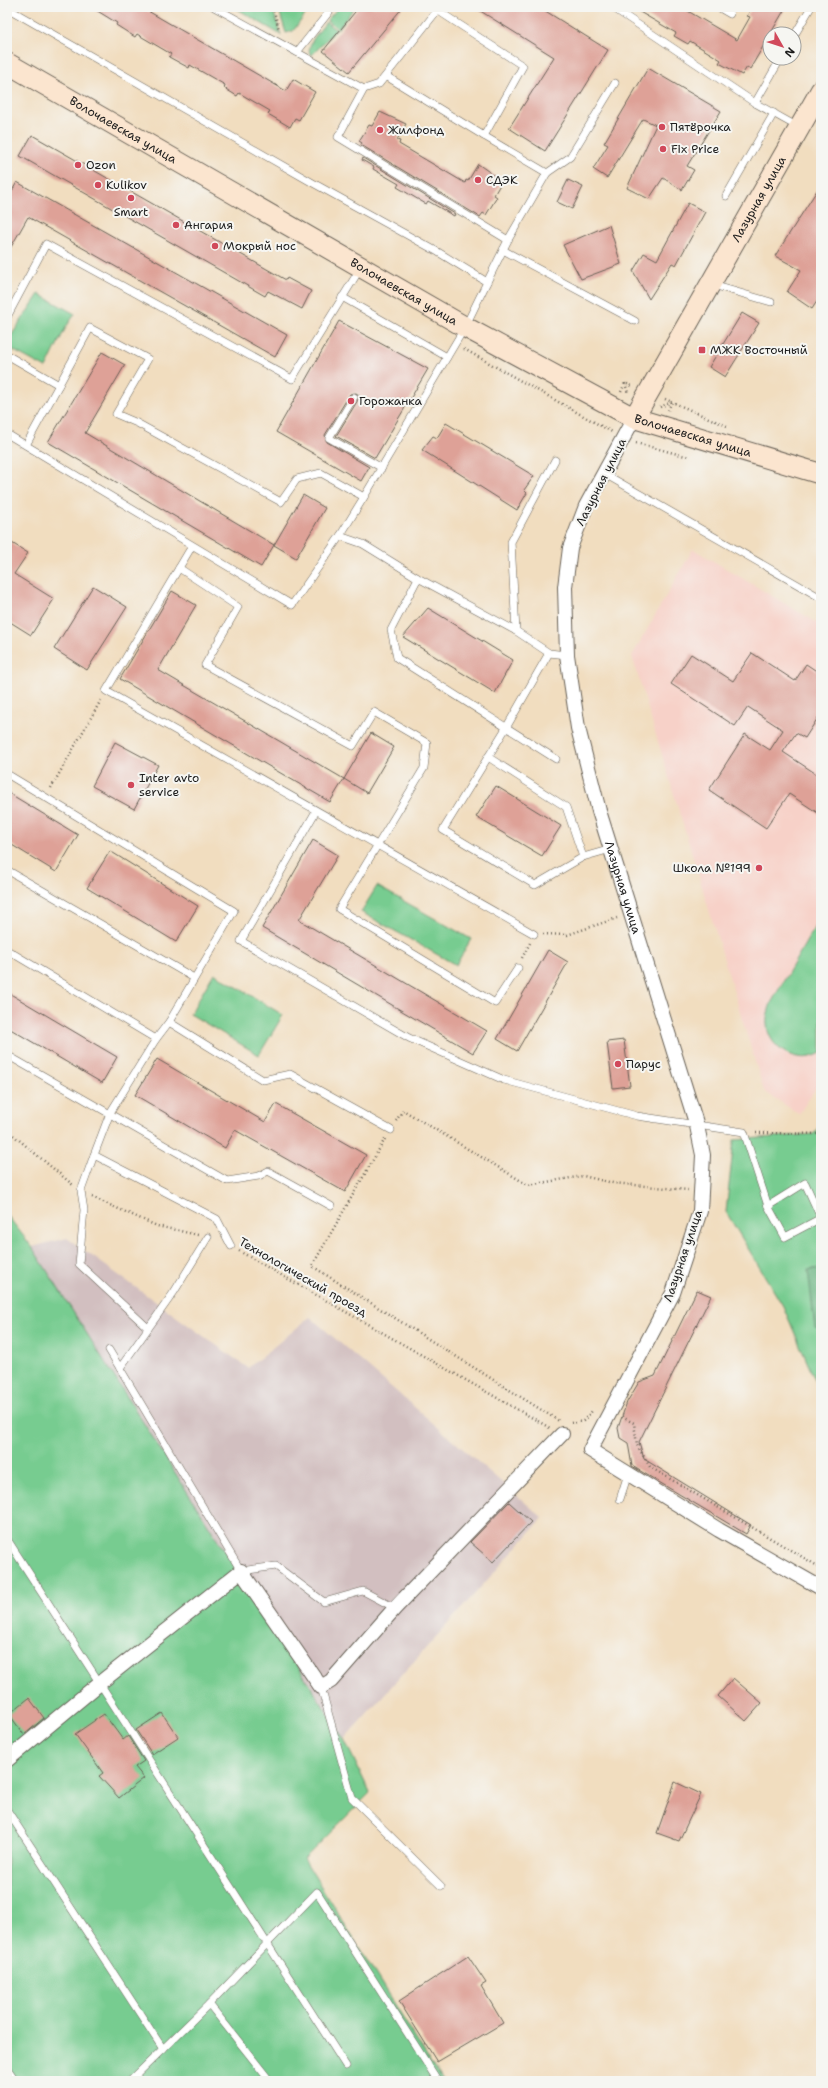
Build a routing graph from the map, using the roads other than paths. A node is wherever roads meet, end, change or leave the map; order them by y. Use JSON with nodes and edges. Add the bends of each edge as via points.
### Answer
{"nodes":[{"id":1,"x":214,"y":7,"type":"edge"},
{"id":2,"x":333,"y":7,"type":"edge"},
{"id":3,"x":612,"y":7,"type":"edge"},
{"id":4,"x":718,"y":7,"type":"edge"},
{"id":5,"x":811,"y":7,"type":"edge"},
{"id":6,"x":7,"y":8,"type":"edge"},
{"id":7,"x":438,"y":8,"type":"edge"},
{"id":8,"x":730,"y":14,"type":"dead end"},
{"id":9,"x":800,"y":26,"type":"edge"},
{"id":10,"x":297,"y":52,"type":"junction"},
{"id":11,"x":7,"y":63,"type":"edge"},
{"id":12,"x":776,"y":66,"type":"edge"},
{"id":13,"x":386,"y":76,"type":"junction"},
{"id":14,"x":615,"y":83,"type":"dead end"},
{"id":15,"x":364,"y":89,"type":"junction"},
{"id":16,"x":821,"y":90,"type":"edge"},
{"id":17,"x":755,"y":103,"type":"junction"},
{"id":18,"x":774,"y":113,"type":"junction"},
{"id":19,"x":800,"y":128,"type":"junction"},
{"id":20,"x":484,"y":136,"type":"junction"},
{"id":21,"x":547,"y":173,"type":"junction"},
{"id":22,"x":726,"y":196,"type":"dead end"},
{"id":23,"x":508,"y":240,"type":"junction"},
{"id":24,"x":503,"y":250,"type":"junction"},
{"id":25,"x":361,"y":267,"type":"junction"},
{"id":26,"x":487,"y":282,"type":"junction"},
{"id":27,"x":710,"y":284,"type":"junction"},
{"id":28,"x":342,"y":298,"type":"junction"},
{"id":29,"x":771,"y":302,"type":"dead end"},
{"id":30,"x":7,"y":316,"type":"edge"},
{"id":31,"x":635,"y":321,"type":"dead end"},
{"id":32,"x":465,"y":327,"type":"junction"},
{"id":33,"x":7,"y":355,"type":"edge"},
{"id":34,"x":447,"y":357,"type":"junction"},
{"id":35,"x":59,"y":385,"type":"junction"},
{"id":36,"x":354,"y":397,"type":"dead end"},
{"id":37,"x":634,"y":418,"type":"junction"},
{"id":38,"x":7,"y":434,"type":"edge"},
{"id":39,"x":26,"y":445,"type":"junction"},
{"id":40,"x":556,"y":460,"type":"dead end"},
{"id":41,"x":382,"y":468,"type":"junction"},
{"id":42,"x":603,"y":473,"type":"junction"},
{"id":43,"x":821,"y":474,"type":"edge"},
{"id":44,"x":364,"y":497,"type":"junction"},
{"id":45,"x":340,"y":536,"type":"junction"},
{"id":46,"x":192,"y":546,"type":"junction"},
{"id":47,"x":179,"y":568,"type":"junction"},
{"id":48,"x":418,"y":578,"type":"junction"},
{"id":49,"x":821,"y":598,"type":"edge"},
{"id":50,"x":516,"y":631,"type":"junction"},
{"id":51,"x":549,"y":653,"type":"junction"},
{"id":52,"x":567,"y":655,"type":"junction"},
{"id":53,"x":506,"y":728,"type":"junction"},
{"id":54,"x":488,"y":757,"type":"junction"},
{"id":55,"x":556,"y":759,"type":"dead end"},
{"id":56,"x":7,"y":774,"type":"edge"},
{"id":57,"x":316,"y":811,"type":"junction"},
{"id":58,"x":377,"y":844,"type":"junction"},
{"id":59,"x":611,"y":849,"type":"junction"},
{"id":60,"x":583,"y":857,"type":"junction"},
{"id":61,"x":7,"y":870,"type":"edge"},
{"id":62,"x":534,"y":934,"type":"road end"},
{"id":63,"x":7,"y":950,"type":"edge"},
{"id":64,"x":518,"y":968,"type":"road end"},
{"id":65,"x":194,"y":978,"type":"junction"},
{"id":66,"x":169,"y":1022,"type":"junction"},
{"id":67,"x":156,"y":1039,"type":"junction"},
{"id":68,"x":7,"y":1055,"type":"edge"},
{"id":69,"x":110,"y":1113,"type":"junction"},
{"id":70,"x":697,"y":1126,"type":"junction"},
{"id":71,"x":391,"y":1130,"type":"road end"},
{"id":72,"x":94,"y":1156,"type":"junction"},
{"id":73,"x":331,"y":1206,"type":"dead end"},
{"id":74,"x":768,"y":1206,"type":"junction"},
{"id":75,"x":821,"y":1218,"type":"edge"},
{"id":76,"x":208,"y":1237,"type":"road end"},
{"id":77,"x":231,"y":1246,"type":"road end"},
{"id":78,"x":148,"y":1328,"type":"junction"},
{"id":79,"x":109,"y":1350,"type":"dead end"},
{"id":80,"x":120,"y":1368,"type":"junction"},
{"id":81,"x":564,"y":1427,"type":"road end"},
{"id":82,"x":628,"y":1474,"type":"junction"},
{"id":83,"x":620,"y":1499,"type":"dead end"},
{"id":84,"x":7,"y":1539,"type":"edge"},
{"id":85,"x":241,"y":1570,"type":"junction"},
{"id":86,"x":821,"y":1588,"type":"edge"},
{"id":87,"x":395,"y":1608,"type":"junction"},
{"id":88,"x":101,"y":1682,"type":"junction"},
{"id":89,"x":321,"y":1687,"type":"junction"},
{"id":90,"x":7,"y":1760,"type":"edge"},
{"id":91,"x":7,"y":1810,"type":"edge"},
{"id":92,"x":441,"y":1886,"type":"dead end"},
{"id":93,"x":267,"y":1943,"type":"junction"},
{"id":94,"x":209,"y":2004,"type":"junction"},
{"id":95,"x":163,"y":2049,"type":"junction"},
{"id":96,"x":346,"y":2066,"type":"dead end"},
{"id":97,"x":7,"y":2068,"type":"edge"},
{"id":98,"x":16,"y":2081,"type":"edge"},
{"id":99,"x":130,"y":2081,"type":"edge"},
{"id":100,"x":270,"y":2081,"type":"edge"},
{"id":101,"x":438,"y":2081,"type":"edge"}],
"edges":[{"from":1,"to":10,"type":"lane"},
{"from":2,"to":10,"type":"lane"},
{"from":3,"to":17,"type":"lane"},
{"from":4,"to":8,"type":"lane"},
{"from":5,"to":9,"type":"lane"},
{"from":6,"to":26,"type":"lane"},
{"from":7,"to":13,"type":"lane"},
{"from":7,"to":20,"type":"lane","via":[[523,66]]},
{"from":10,"to":15,"type":"lane"},
{"from":11,"to":25,"type":"street","name":"Волочаевская улица"},
{"from":12,"to":17,"type":"lane"},
{"from":13,"to":15,"type":"lane","via":[[379,84]]},
{"from":13,"to":20,"type":"lane"},
{"from":14,"to":21,"type":"lane","via":[[570,158]]},
{"from":15,"to":23,"type":"lane","via":[[338,137]]},
{"from":16,"to":19,"type":"street","name":"Лазурная улица"},
{"from":17,"to":18,"type":"lane"},
{"from":18,"to":19,"type":"lane"},
{"from":18,"to":22,"type":"lane"},
{"from":19,"to":27,"type":"street","name":"Лазурная улица"},
{"from":20,"to":21,"type":"lane"},
{"from":21,"to":23,"type":"lane"},
{"from":23,"to":24,"type":"lane"},
{"from":24,"to":26,"type":"lane"},
{"from":24,"to":31,"type":"lane"},
{"from":25,"to":28,"type":"lane"},
{"from":25,"to":32,"type":"street","name":"Волочаевская улица"},
{"from":26,"to":32,"type":"lane"},
{"from":27,"to":29,"type":"lane"},
{"from":27,"to":37,"type":"street","name":"Лазурная улица"},
{"from":28,"to":30,"type":"lane","via":[[292,380],[46,244]]},
{"from":28,"to":34,"type":"lane"},
{"from":32,"to":34,"type":"lane"},
{"from":32,"to":37,"type":"street","name":"Волочаевская улица"},
{"from":33,"to":35,"type":"lane"},
{"from":34,"to":41,"type":"lane"},
{"from":35,"to":39,"type":"lane"},
{"from":35,"to":44,"type":"lane","via":[[90,328],[148,359],[116,414],[281,502],[297,479],[321,472]]},
{"from":36,"to":41,"type":"lane","via":[[329,438]]},
{"from":37,"to":42,"type":"street","name":"Лазурная улица"},
{"from":37,"to":43,"type":"street","name":"Волочаевская улица"},
{"from":38,"to":39,"type":"lane"},
{"from":39,"to":46,"type":"lane"},
{"from":40,"to":50,"type":"lane","via":[[511,542]]},
{"from":41,"to":44,"type":"lane"},
{"from":42,"to":49,"type":"lane"},
{"from":42,"to":52,"type":"street","name":"Лазурная улица","via":[[586,506],[570,548],[565,587]]},
{"from":44,"to":45,"type":"lane"},
{"from":45,"to":46,"type":"lane","via":[[292,605]]},
{"from":45,"to":48,"type":"lane","via":[[363,544]]},
{"from":46,"to":47,"type":"lane"},
{"from":47,"to":57,"type":"lane","via":[[106,691]]},
{"from":47,"to":58,"type":"lane","via":[[238,607],[205,665],[353,746],[374,712],[427,743],[424,768]]},
{"from":48,"to":50,"type":"lane"},
{"from":48,"to":53,"type":"lane","via":[[390,630],[397,658]]},
{"from":50,"to":51,"type":"lane"},
{"from":51,"to":52,"type":"lane"},
{"from":51,"to":53,"type":"lane"},
{"from":52,"to":59,"type":"street","name":"Лазурная улица","via":[[578,728]]},
{"from":53,"to":54,"type":"lane"},
{"from":53,"to":55,"type":"lane"},
{"from":54,"to":60,"type":"lane","via":[[566,807]]},
{"from":54,"to":60,"type":"lane","via":[[444,830],[536,885]]},
{"from":56,"to":65,"type":"lane","via":[[234,911]]},
{"from":57,"to":58,"type":"lane"},
{"from":57,"to":70,"type":"lane","via":[[241,941],[409,1038],[504,1080],[637,1116]]},
{"from":58,"to":62,"type":"lane"},
{"from":58,"to":64,"type":"lane","via":[[339,909],[495,1003]]},
{"from":59,"to":60,"type":"lane"},
{"from":59,"to":70,"type":"street","name":"Лазурная улица"},
{"from":61,"to":65,"type":"lane"},
{"from":63,"to":67,"type":"lane"},
{"from":65,"to":66,"type":"lane"},
{"from":66,"to":67,"type":"lane"},
{"from":66,"to":71,"type":"lane","via":[[263,1080],[290,1074]]},
{"from":67,"to":69,"type":"lane"},
{"from":68,"to":69,"type":"lane"},
{"from":69,"to":72,"type":"lane"},
{"from":69,"to":73,"type":"lane","via":[[228,1181],[259,1176],[268,1171]]},
{"from":70,"to":74,"type":"lane","via":[[744,1132]]},
{"from":70,"to":82,"type":"street","name":"Лазурная улица","via":[[703,1155],[700,1211],[673,1293],[590,1450]]},
{"from":72,"to":77,"type":"lane","via":[[217,1219]]},
{"from":72,"to":78,"type":"lane","via":[[81,1191],[84,1210],[79,1264]]},
{"from":74,"to":75,"type":"lane","via":[[785,1237]]},
{"from":74,"to":75,"type":"lane","via":[[806,1183]]},
{"from":76,"to":78,"type":"lane"},
{"from":78,"to":80,"type":"lane"},
{"from":79,"to":80,"type":"lane"},
{"from":80,"to":85,"type":"lane"},
{"from":81,"to":87,"type":"street"},
{"from":82,"to":83,"type":"lane"},
{"from":82,"to":86,"type":"street","name":"Лазурная улица"},
{"from":84,"to":88,"type":"lane"},
{"from":85,"to":87,"type":"lane","via":[[276,1566],[324,1602],[363,1590]]},
{"from":85,"to":88,"type":"street"},
{"from":85,"to":89,"type":"street"},
{"from":87,"to":89,"type":"street","via":[[331,1681]]},
{"from":88,"to":90,"type":"street"},
{"from":88,"to":93,"type":"lane"},
{"from":89,"to":92,"type":"lane","via":[[352,1798]]},
{"from":91,"to":95,"type":"lane"},
{"from":93,"to":94,"type":"lane"},
{"from":93,"to":96,"type":"lane"},
{"from":93,"to":101,"type":"lane","via":[[317,1892]]},
{"from":94,"to":95,"type":"lane"},
{"from":94,"to":100,"type":"lane"},
{"from":95,"to":99,"type":"lane"},
{"from":97,"to":98,"type":"lane"}]}
